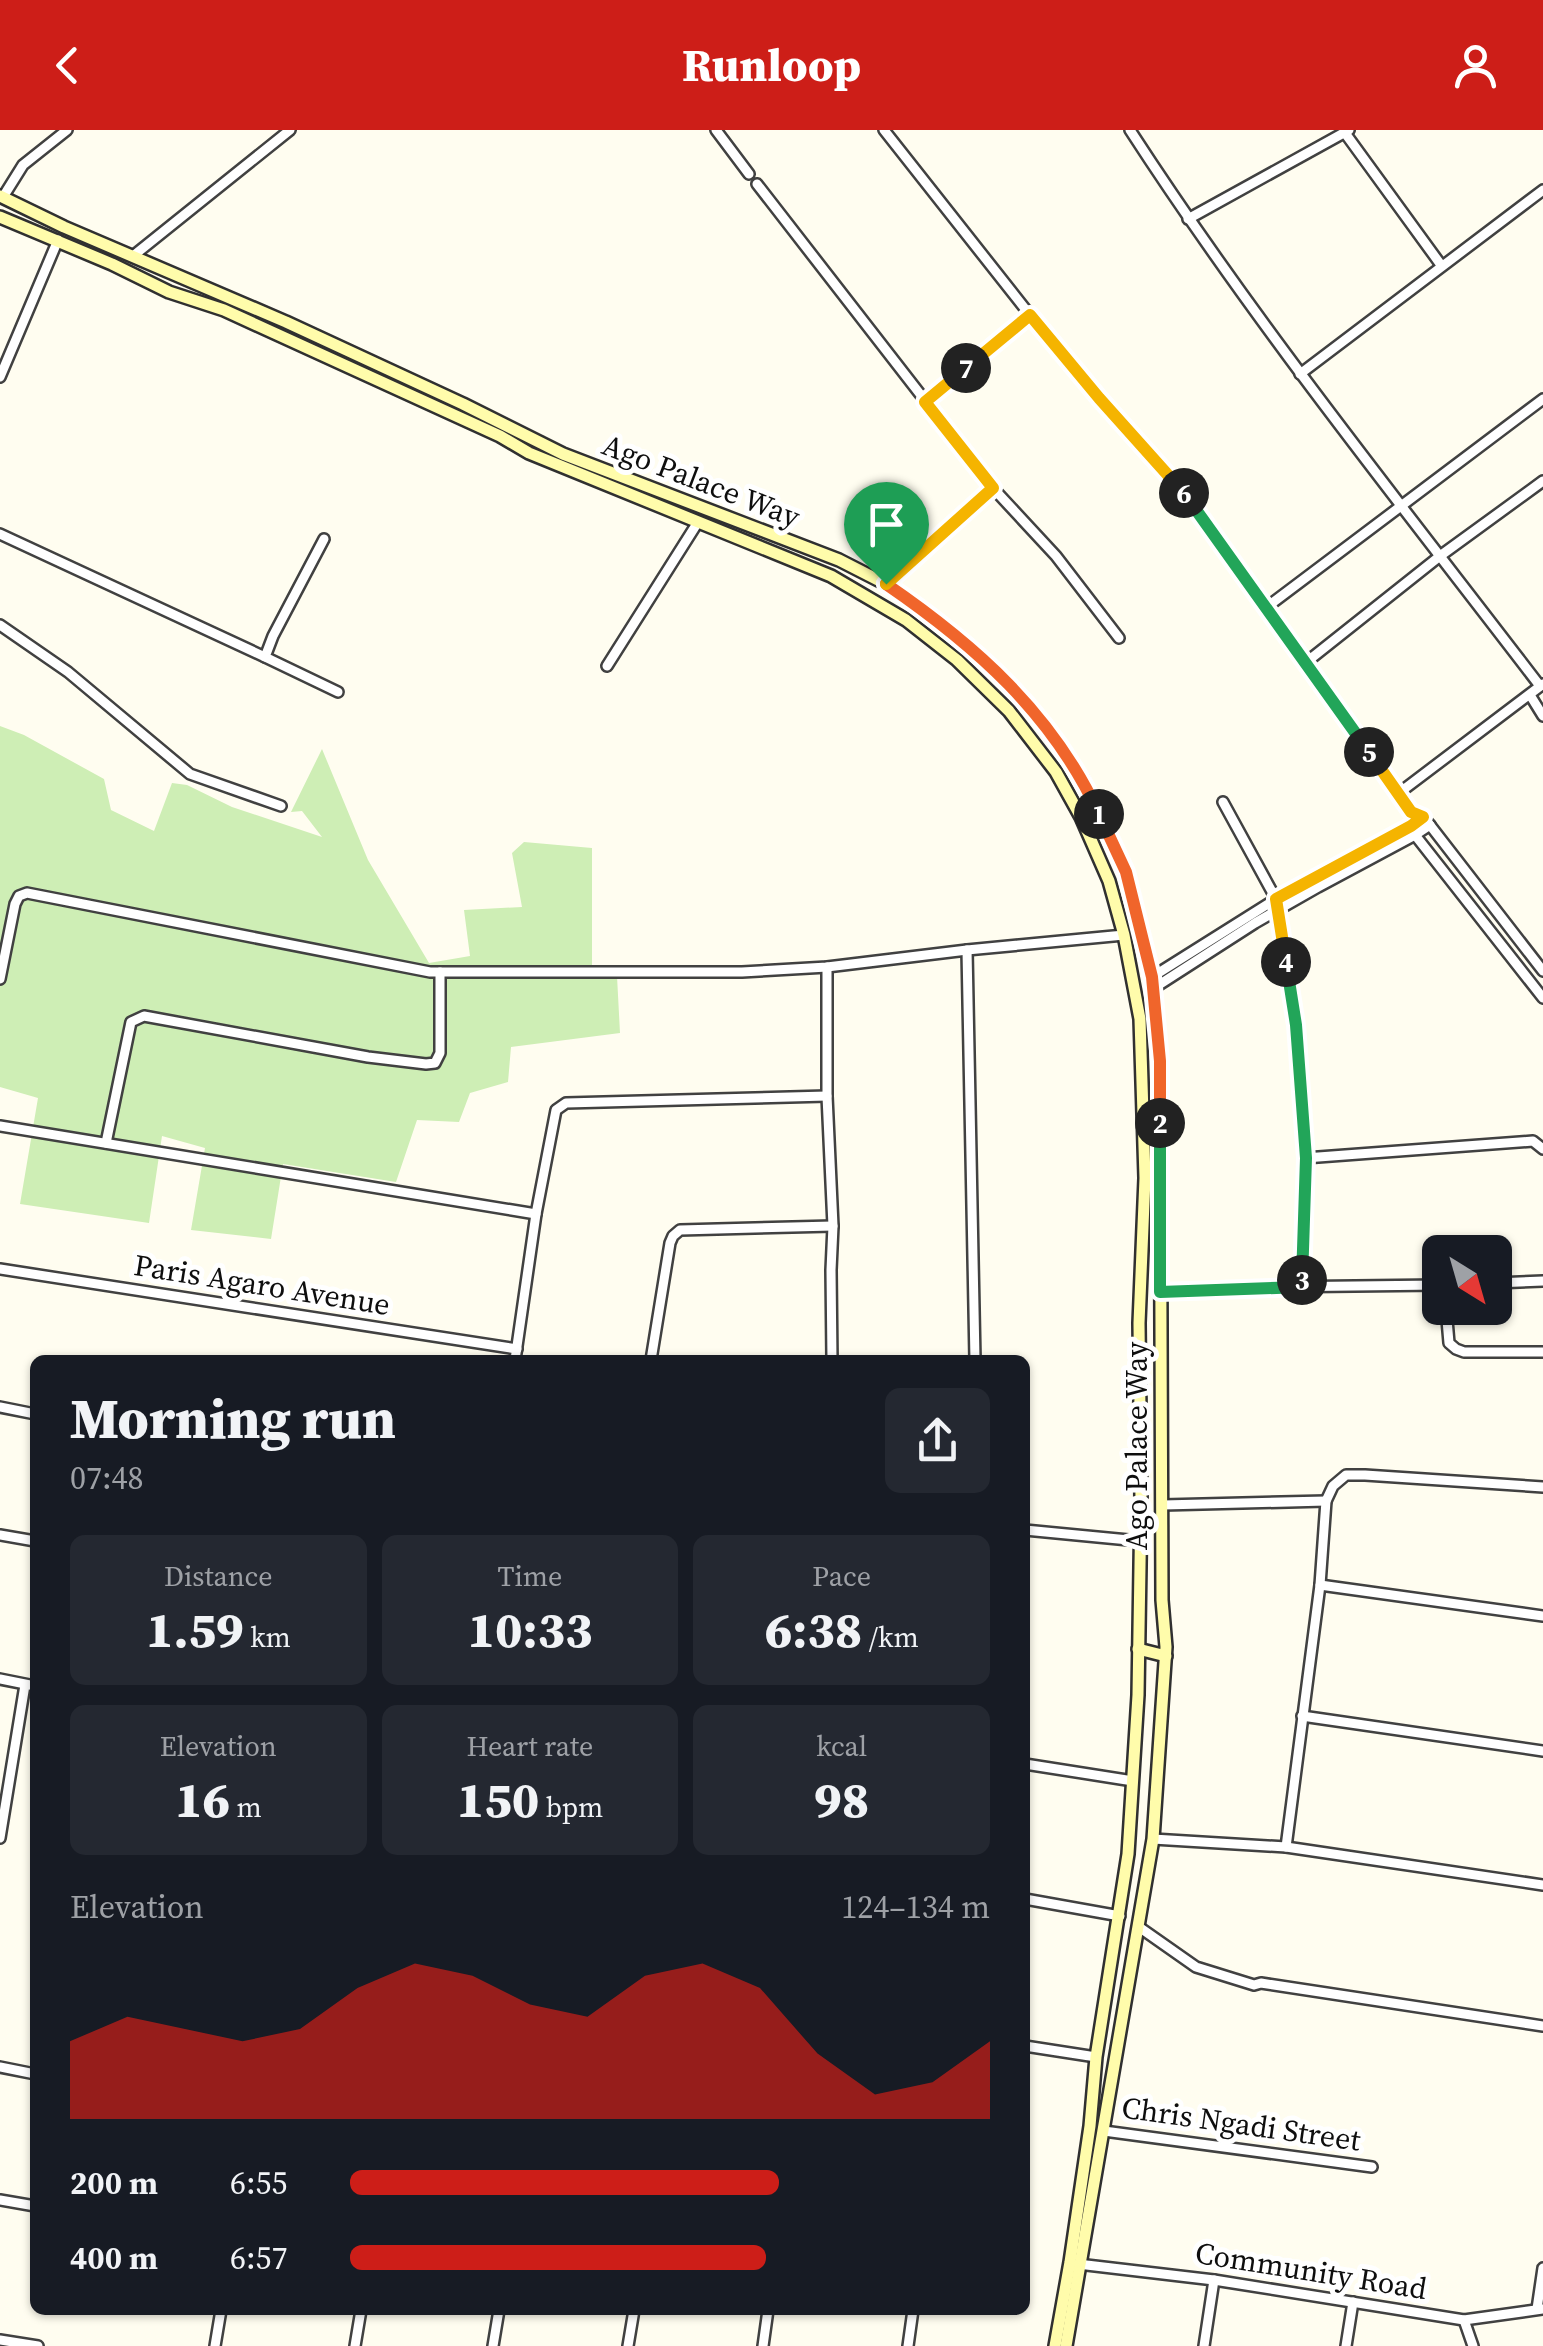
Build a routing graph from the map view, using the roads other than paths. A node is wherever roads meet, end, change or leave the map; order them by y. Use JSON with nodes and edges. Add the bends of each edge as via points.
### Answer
{"nodes":[{"id":1,"x":67,"y":130,"type":"edge"},
{"id":2,"x":290,"y":130,"type":"edge"},
{"id":3,"x":716,"y":130,"type":"edge"},
{"id":4,"x":884,"y":130,"type":"edge"},
{"id":5,"x":1130,"y":130,"type":"edge"},
{"id":6,"x":1347,"y":131,"type":"edge"},
{"id":7,"x":749,"y":174,"type":"dead end"},
{"id":8,"x":757,"y":184,"type":"dead end"},
{"id":9,"x":1543,"y":190,"type":"edge"},
{"id":10,"x":2,"y":196,"type":"edge"},
{"id":11,"x":0,"y":217,"type":"edge"},
{"id":12,"x":1188,"y":219,"type":"junction"},
{"id":13,"x":58,"y":240,"type":"junction"},
{"id":14,"x":133,"y":256,"type":"junction"},
{"id":15,"x":1441,"y":264,"type":"junction"},
{"id":16,"x":1030,"y":315,"type":"junction"},
{"id":17,"x":1300,"y":374,"type":"junction"},
{"id":18,"x":0,"y":377,"type":"edge"},
{"id":19,"x":1543,"y":399,"type":"edge"},
{"id":20,"x":925,"y":402,"type":"junction"},
{"id":21,"x":1543,"y":481,"type":"edge"},
{"id":22,"x":993,"y":488,"type":"junction"},
{"id":23,"x":1403,"y":506,"type":"junction"},
{"id":24,"x":698,"y":522,"type":"junction"},
{"id":25,"x":0,"y":534,"type":"edge"},
{"id":26,"x":324,"y":539,"type":"dead end"},
{"id":27,"x":1440,"y":556,"type":"junction"},
{"id":28,"x":886,"y":584,"type":"junction"},
{"id":29,"x":1267,"y":607,"type":"junction"},
{"id":30,"x":0,"y":625,"type":"edge"},
{"id":31,"x":1119,"y":638,"type":"dead end"},
{"id":32,"x":265,"y":657,"type":"junction"},
{"id":33,"x":1304,"y":664,"type":"junction"},
{"id":34,"x":607,"y":666,"type":"dead end"},
{"id":35,"x":1542,"y":685,"type":"edge"},
{"id":36,"x":338,"y":692,"type":"dead end"},
{"id":37,"x":1530,"y":695,"type":"junction"},
{"id":38,"x":1543,"y":716,"type":"edge"},
{"id":39,"x":1399,"y":793,"type":"junction"},
{"id":40,"x":1223,"y":802,"type":"dead end"},
{"id":41,"x":282,"y":806,"type":"dead end"},
{"id":42,"x":1411,"y":812,"type":"junction"},
{"id":43,"x":1427,"y":821,"type":"junction"},
{"id":44,"x":1413,"y":831,"type":"junction"},
{"id":45,"x":1276,"y":899,"type":"junction"},
{"id":46,"x":1277,"y":911,"type":"junction"},
{"id":47,"x":1124,"y":935,"type":"junction"},
{"id":48,"x":967,"y":950,"type":"junction"},
{"id":49,"x":827,"y":967,"type":"junction"},
{"id":50,"x":1543,"y":971,"type":"edge"},
{"id":51,"x":440,"y":972,"type":"junction"},
{"id":52,"x":0,"y":978,"type":"edge"},
{"id":53,"x":1153,"y":982,"type":"junction"},
{"id":54,"x":1543,"y":998,"type":"edge"},
{"id":55,"x":827,"y":1096,"type":"junction"},
{"id":56,"x":0,"y":1126,"type":"edge"},
{"id":57,"x":106,"y":1143,"type":"junction"},
{"id":58,"x":1543,"y":1148,"type":"edge"},
{"id":59,"x":1306,"y":1158,"type":"junction"},
{"id":60,"x":536,"y":1214,"type":"junction"},
{"id":61,"x":833,"y":1226,"type":"junction"},
{"id":62,"x":0,"y":1269,"type":"edge"},
{"id":63,"x":1543,"y":1280,"type":"edge"},
{"id":64,"x":1512,"y":1282,"type":"edge"},
{"id":65,"x":1422,"y":1285,"type":"edge"},
{"id":66,"x":1302,"y":1287,"type":"junction"},
{"id":67,"x":1160,"y":1292,"type":"junction"},
{"id":68,"x":1447,"y":1325,"type":"edge"},
{"id":69,"x":1543,"y":1352,"type":"edge"},
{"id":70,"x":516,"y":1355,"type":"edge"},
{"id":71,"x":653,"y":1355,"type":"edge"},
{"id":72,"x":832,"y":1355,"type":"edge"},
{"id":73,"x":975,"y":1355,"type":"edge"},
{"id":74,"x":0,"y":1408,"type":"edge"},
{"id":75,"x":30,"y":1413,"type":"edge"},
{"id":76,"x":1543,"y":1487,"type":"edge"},
{"id":77,"x":1326,"y":1501,"type":"junction"},
{"id":78,"x":1163,"y":1506,"type":"junction"},
{"id":79,"x":1030,"y":1530,"type":"edge"},
{"id":80,"x":0,"y":1535,"type":"edge"},
{"id":81,"x":30,"y":1540,"type":"edge"},
{"id":82,"x":1140,"y":1541,"type":"junction"},
{"id":83,"x":1320,"y":1585,"type":"junction"},
{"id":84,"x":1543,"y":1616,"type":"edge"},
{"id":85,"x":1138,"y":1648,"type":"junction"},
{"id":86,"x":1166,"y":1656,"type":"junction"},
{"id":87,"x":1138,"y":1672,"type":"junction"},
{"id":88,"x":0,"y":1679,"type":"edge"},
{"id":89,"x":1164,"y":1680,"type":"junction"},
{"id":90,"x":30,"y":1686,"type":"edge"},
{"id":91,"x":1302,"y":1716,"type":"junction"},
{"id":92,"x":1543,"y":1751,"type":"edge"},
{"id":93,"x":1030,"y":1765,"type":"edge"},
{"id":94,"x":1132,"y":1781,"type":"junction"},
{"id":95,"x":0,"y":1838,"type":"edge"},
{"id":96,"x":1154,"y":1840,"type":"junction"},
{"id":97,"x":1286,"y":1847,"type":"junction"},
{"id":98,"x":1543,"y":1885,"type":"edge"},
{"id":99,"x":1030,"y":1900,"type":"edge"},
{"id":100,"x":1120,"y":1916,"type":"junction"},
{"id":101,"x":1138,"y":1927,"type":"junction"},
{"id":102,"x":1543,"y":2026,"type":"edge"},
{"id":103,"x":1030,"y":2047,"type":"edge"},
{"id":104,"x":1096,"y":2057,"type":"junction"},
{"id":105,"x":0,"y":2067,"type":"edge"},
{"id":106,"x":30,"y":2073,"type":"edge"},
{"id":107,"x":1104,"y":2131,"type":"junction"},
{"id":108,"x":1372,"y":2167,"type":"dead end"},
{"id":109,"x":0,"y":2200,"type":"edge"},
{"id":110,"x":30,"y":2205,"type":"edge"},
{"id":111,"x":1075,"y":2263,"type":"junction"},
{"id":112,"x":1543,"y":2268,"type":"edge"},
{"id":113,"x":1214,"y":2280,"type":"junction"},
{"id":114,"x":1354,"y":2302,"type":"junction"},
{"id":115,"x":1540,"y":2309,"type":"edge"},
{"id":116,"x":220,"y":2315,"type":"edge"},
{"id":117,"x":360,"y":2315,"type":"edge"},
{"id":118,"x":498,"y":2315,"type":"edge"},
{"id":119,"x":633,"y":2315,"type":"edge"},
{"id":120,"x":767,"y":2315,"type":"edge"},
{"id":121,"x":912,"y":2315,"type":"edge"},
{"id":122,"x":1464,"y":2320,"type":"junction"},
{"id":123,"x":0,"y":2340,"type":"edge"},
{"id":124,"x":38,"y":2346,"type":"edge"},
{"id":125,"x":215,"y":2346,"type":"edge"},
{"id":126,"x":355,"y":2346,"type":"edge"},
{"id":127,"x":494,"y":2346,"type":"edge"},
{"id":128,"x":628,"y":2346,"type":"edge"},
{"id":129,"x":763,"y":2346,"type":"edge"},
{"id":130,"x":908,"y":2346,"type":"edge"},
{"id":131,"x":1055,"y":2346,"type":"edge"},
{"id":132,"x":1066,"y":2346,"type":"edge"},
{"id":133,"x":1204,"y":2346,"type":"edge"},
{"id":134,"x":1346,"y":2346,"type":"edge"},
{"id":135,"x":1472,"y":2346,"type":"edge"}],
"edges":[{"from":1,"to":10,"type":"street","via":[[23,164]]},
{"from":2,"to":14,"type":"street"},
{"from":3,"to":7,"type":"street"},
{"from":4,"to":16,"type":"street"},
{"from":5,"to":12,"type":"street"},
{"from":6,"to":12,"type":"street"},
{"from":6,"to":15,"type":"street"},
{"from":8,"to":20,"type":"street"},
{"from":9,"to":15,"type":"street"},
{"from":10,"to":14,"type":"main road","name":"Ago Palace Way"},
{"from":11,"to":13,"type":"main road","name":"Ago Palace Way"},
{"from":12,"to":17,"type":"street"},
{"from":13,"to":18,"type":"street"},
{"from":13,"to":24,"type":"main road","name":"Ago Palace Way","via":[[529,453]]},
{"from":14,"to":28,"type":"main road","name":"Ago Palace Way","via":[[563,454]]},
{"from":15,"to":17,"type":"street"},
{"from":16,"to":20,"type":"street"},
{"from":16,"to":29,"type":"street","via":[[1180,488]]},
{"from":17,"to":23,"type":"street"},
{"from":19,"to":23,"type":"street"},
{"from":20,"to":22,"type":"street"},
{"from":21,"to":27,"type":"street"},
{"from":22,"to":28,"type":"street"},
{"from":22,"to":31,"type":"street"},
{"from":23,"to":27,"type":"street"},
{"from":23,"to":29,"type":"street"},
{"from":24,"to":34,"type":"street"},
{"from":24,"to":47,"type":"main road","name":"Ago Palace Way","via":[[831,576],[958,660],[1056,772],[1109,881]]},
{"from":25,"to":32,"type":"street"},
{"from":26,"to":32,"type":"street"},
{"from":27,"to":33,"type":"street"},
{"from":27,"to":35,"type":"street"},
{"from":28,"to":53,"type":"main road","name":"Ago Palace Way","via":[[979,654],[1082,778],[1126,872]]},
{"from":29,"to":33,"type":"street"},
{"from":30,"to":41,"type":"street","via":[[190,774]]},
{"from":32,"to":36,"type":"street"},
{"from":33,"to":39,"type":"street"},
{"from":35,"to":37,"type":"street"},
{"from":37,"to":38,"type":"street"},
{"from":37,"to":39,"type":"street"},
{"from":39,"to":42,"type":"street"},
{"from":40,"to":45,"type":"street"},
{"from":42,"to":43,"type":"street"},
{"from":42,"to":44,"type":"street"},
{"from":43,"to":44,"type":"street"},
{"from":43,"to":50,"type":"street"},
{"from":44,"to":45,"type":"street"},
{"from":44,"to":46,"type":"street"},
{"from":44,"to":54,"type":"street"},
{"from":45,"to":46,"type":"street"},
{"from":45,"to":53,"type":"street"},
{"from":46,"to":53,"type":"street"},
{"from":46,"to":59,"type":"street","via":[[1296,1025]]},
{"from":47,"to":48,"type":"street"},
{"from":47,"to":82,"type":"main road","name":"Ago Palace Way","via":[[1140,1019],[1145,1178]]},
{"from":48,"to":49,"type":"street"},
{"from":48,"to":73,"type":"street"},
{"from":49,"to":51,"type":"street"},
{"from":49,"to":55,"type":"street"},
{"from":51,"to":52,"type":"street","via":[[28,893],[15,904]]},
{"from":51,"to":57,"type":"street","via":[[436,1064],[137,1018]]},
{"from":53,"to":67,"type":"main road","name":"Ago Palace Way","via":[[1160,1061]]},
{"from":55,"to":60,"type":"street","via":[[566,1103],[556,1110]]},
{"from":55,"to":61,"type":"street"},
{"from":56,"to":57,"type":"street"},
{"from":57,"to":60,"type":"street"},
{"from":58,"to":59,"type":"street","via":[[1533,1141]]},
{"from":59,"to":66,"type":"street"},
{"from":60,"to":70,"type":"street"},
{"from":61,"to":71,"type":"street","via":[[680,1230],[670,1244]]},
{"from":61,"to":72,"type":"street"},
{"from":62,"to":70,"type":"street","name":"Paris Agaro Avenue"},
{"from":63,"to":64,"type":"street"},
{"from":65,"to":66,"type":"street"},
{"from":66,"to":67,"type":"street"},
{"from":67,"to":78,"type":"main road","name":"Ago Palace Way"},
{"from":68,"to":69,"type":"street","via":[[1449,1343],[1464,1352]]},
{"from":74,"to":75,"type":"street"},
{"from":76,"to":77,"type":"street","via":[[1365,1474],[1346,1476]]},
{"from":77,"to":78,"type":"street"},
{"from":77,"to":83,"type":"street"},
{"from":78,"to":86,"type":"main road","name":"Ago Palace Way"},
{"from":79,"to":82,"type":"street"},
{"from":80,"to":81,"type":"street"},
{"from":82,"to":85,"type":"main road","name":"Ago Palace Way"},
{"from":83,"to":84,"type":"street"},
{"from":83,"to":91,"type":"street"},
{"from":85,"to":86,"type":"main road"},
{"from":85,"to":87,"type":"main road","name":"Ago Palace Way"},
{"from":86,"to":89,"type":"main road","name":"Ago Palace Way"},
{"from":87,"to":89,"type":"main road"},
{"from":87,"to":94,"type":"main road","name":"Ago Palace Way"},
{"from":88,"to":90,"type":"street"},
{"from":89,"to":96,"type":"main road","name":"Ago Palace Way"},
{"from":90,"to":95,"type":"street"},
{"from":91,"to":92,"type":"street"},
{"from":91,"to":97,"type":"street"},
{"from":93,"to":94,"type":"street"},
{"from":94,"to":100,"type":"main road","name":"Ago Palace Way"},
{"from":96,"to":97,"type":"street"},
{"from":96,"to":101,"type":"main road","name":"Ago Palace Way"},
{"from":97,"to":98,"type":"street"},
{"from":99,"to":100,"type":"street"},
{"from":100,"to":104,"type":"main road","name":"Ago Palace Way"},
{"from":101,"to":102,"type":"street","via":[[1196,1967],[1254,1985]]},
{"from":101,"to":107,"type":"main road","name":"Ago Palace Way"},
{"from":103,"to":104,"type":"street"},
{"from":104,"to":111,"type":"main road","name":"Ago Palace Way"},
{"from":105,"to":106,"type":"street"},
{"from":107,"to":108,"type":"street","name":"Chris Ngadi Street"},
{"from":107,"to":111,"type":"main road","name":"Ago Palace Way"},
{"from":109,"to":110,"type":"street"},
{"from":111,"to":113,"type":"street","name":"Community Road"},
{"from":111,"to":131,"type":"main road","name":"Ago Palace Way"},
{"from":111,"to":132,"type":"main road","name":"Ago Palace Way"},
{"from":112,"to":115,"type":"street"},
{"from":113,"to":114,"type":"street","name":"Community Road"},
{"from":113,"to":133,"type":"street"},
{"from":114,"to":122,"type":"street","name":"Community Road"},
{"from":114,"to":134,"type":"street"},
{"from":115,"to":122,"type":"street","name":"Community Road"},
{"from":116,"to":125,"type":"street"},
{"from":117,"to":126,"type":"street"},
{"from":118,"to":127,"type":"street"},
{"from":119,"to":128,"type":"street"},
{"from":120,"to":129,"type":"street"},
{"from":121,"to":130,"type":"street"},
{"from":122,"to":135,"type":"street"},
{"from":123,"to":124,"type":"street"}]}
